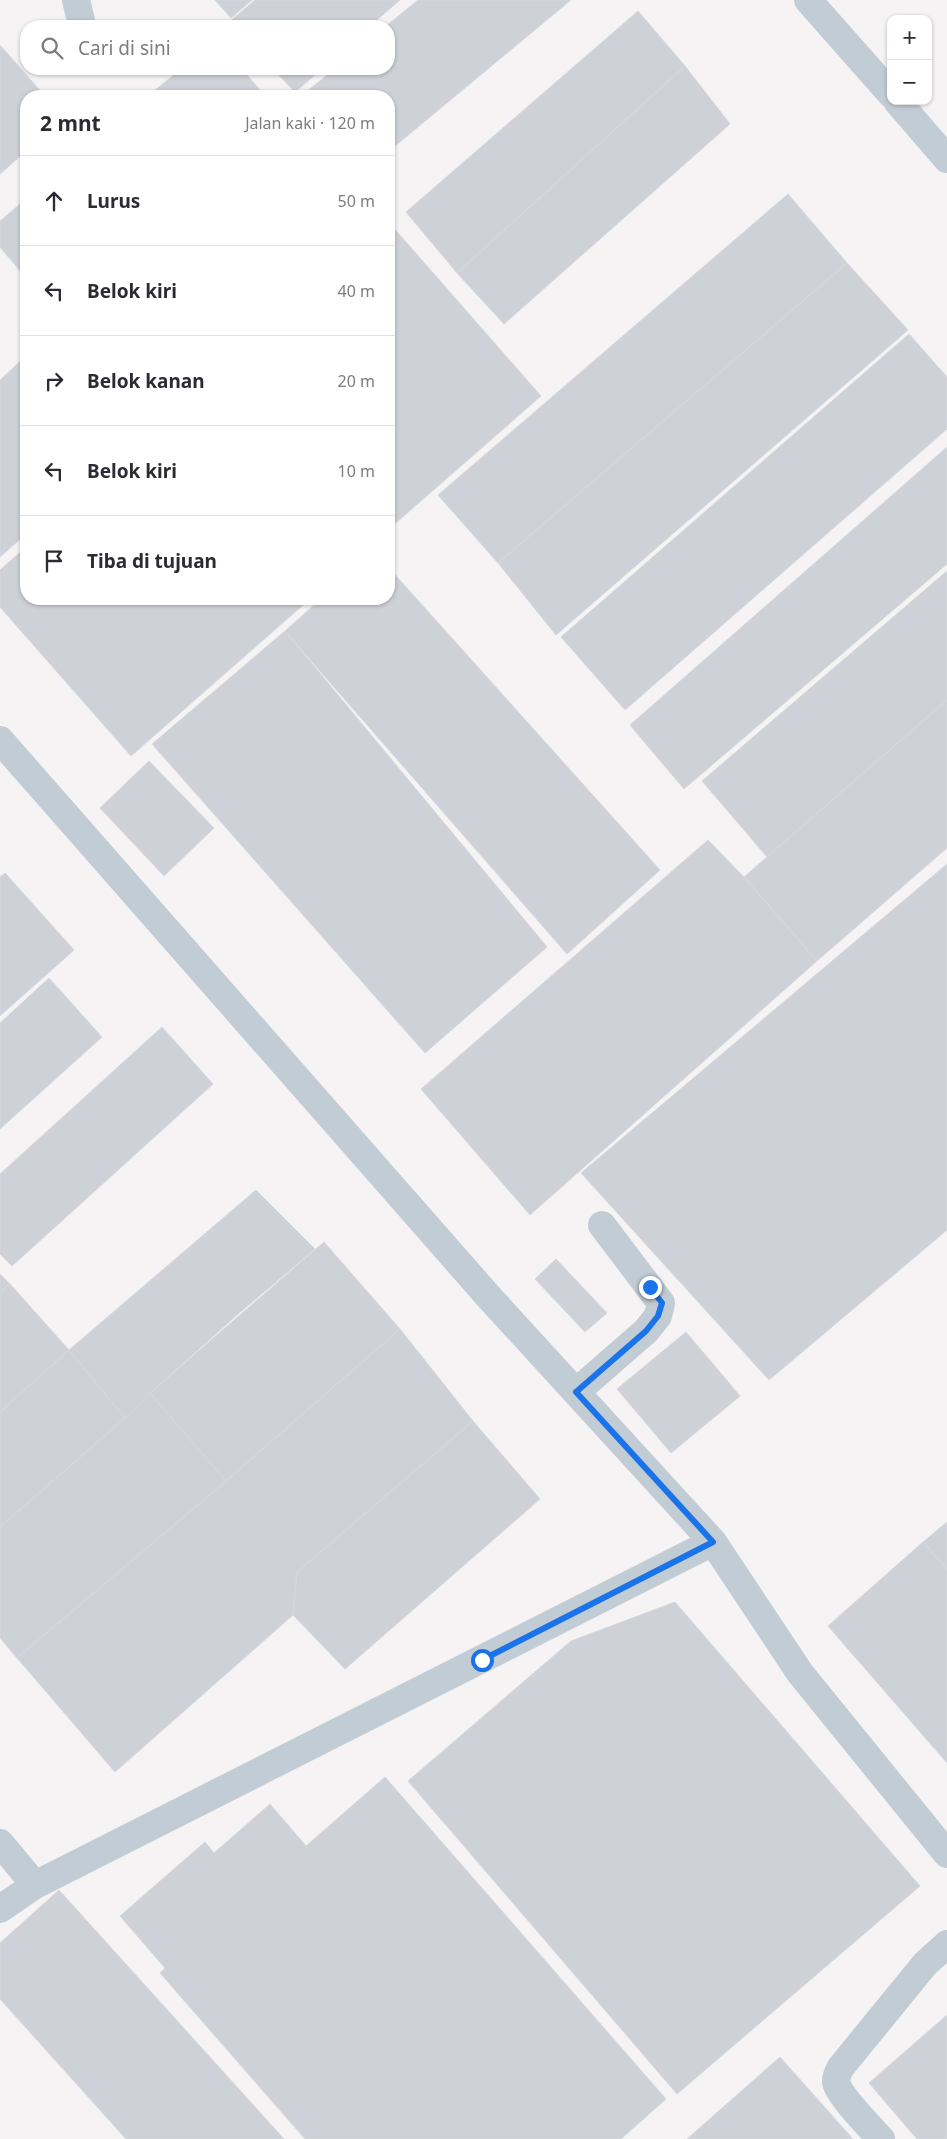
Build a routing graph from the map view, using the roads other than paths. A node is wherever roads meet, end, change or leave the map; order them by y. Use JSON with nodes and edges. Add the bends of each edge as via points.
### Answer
{"nodes":[{"id":1,"x":808,"y":0,"type":"edge"},
{"id":2,"x":887,"y":89,"type":"edge"},
{"id":3,"x":900,"y":105,"type":"edge"},
{"id":4,"x":947,"y":159,"type":"edge"},
{"id":5,"x":0,"y":740,"type":"edge"},
{"id":6,"x":602,"y":1225,"type":"dead end"},
{"id":7,"x":576,"y":1392,"type":"junction"},
{"id":8,"x":713,"y":1542,"type":"junction"},
{"id":9,"x":0,"y":1843,"type":"edge"},
{"id":10,"x":947,"y":1854,"type":"edge"},
{"id":11,"x":35,"y":1885,"type":"junction"},
{"id":12,"x":0,"y":1909,"type":"edge"},
{"id":13,"x":947,"y":1944,"type":"edge"},
{"id":14,"x":881,"y":2139,"type":"edge"}],
"edges":[{"from":1,"to":2,"type":"lane"},
{"from":3,"to":4,"type":"lane"},
{"from":5,"to":7,"type":"lane"},
{"from":6,"to":7,"type":"lane","via":[[662,1303],[658,1316],[646,1331]]},
{"from":7,"to":8,"type":"lane"},
{"from":8,"to":10,"type":"lane","via":[[800,1673]]},
{"from":8,"to":11,"type":"lane"},
{"from":9,"to":11,"type":"lane"},
{"from":11,"to":12,"type":"lane"},
{"from":13,"to":14,"type":"lane","via":[[925,1964],[836,2075],[841,2092]]}]}
